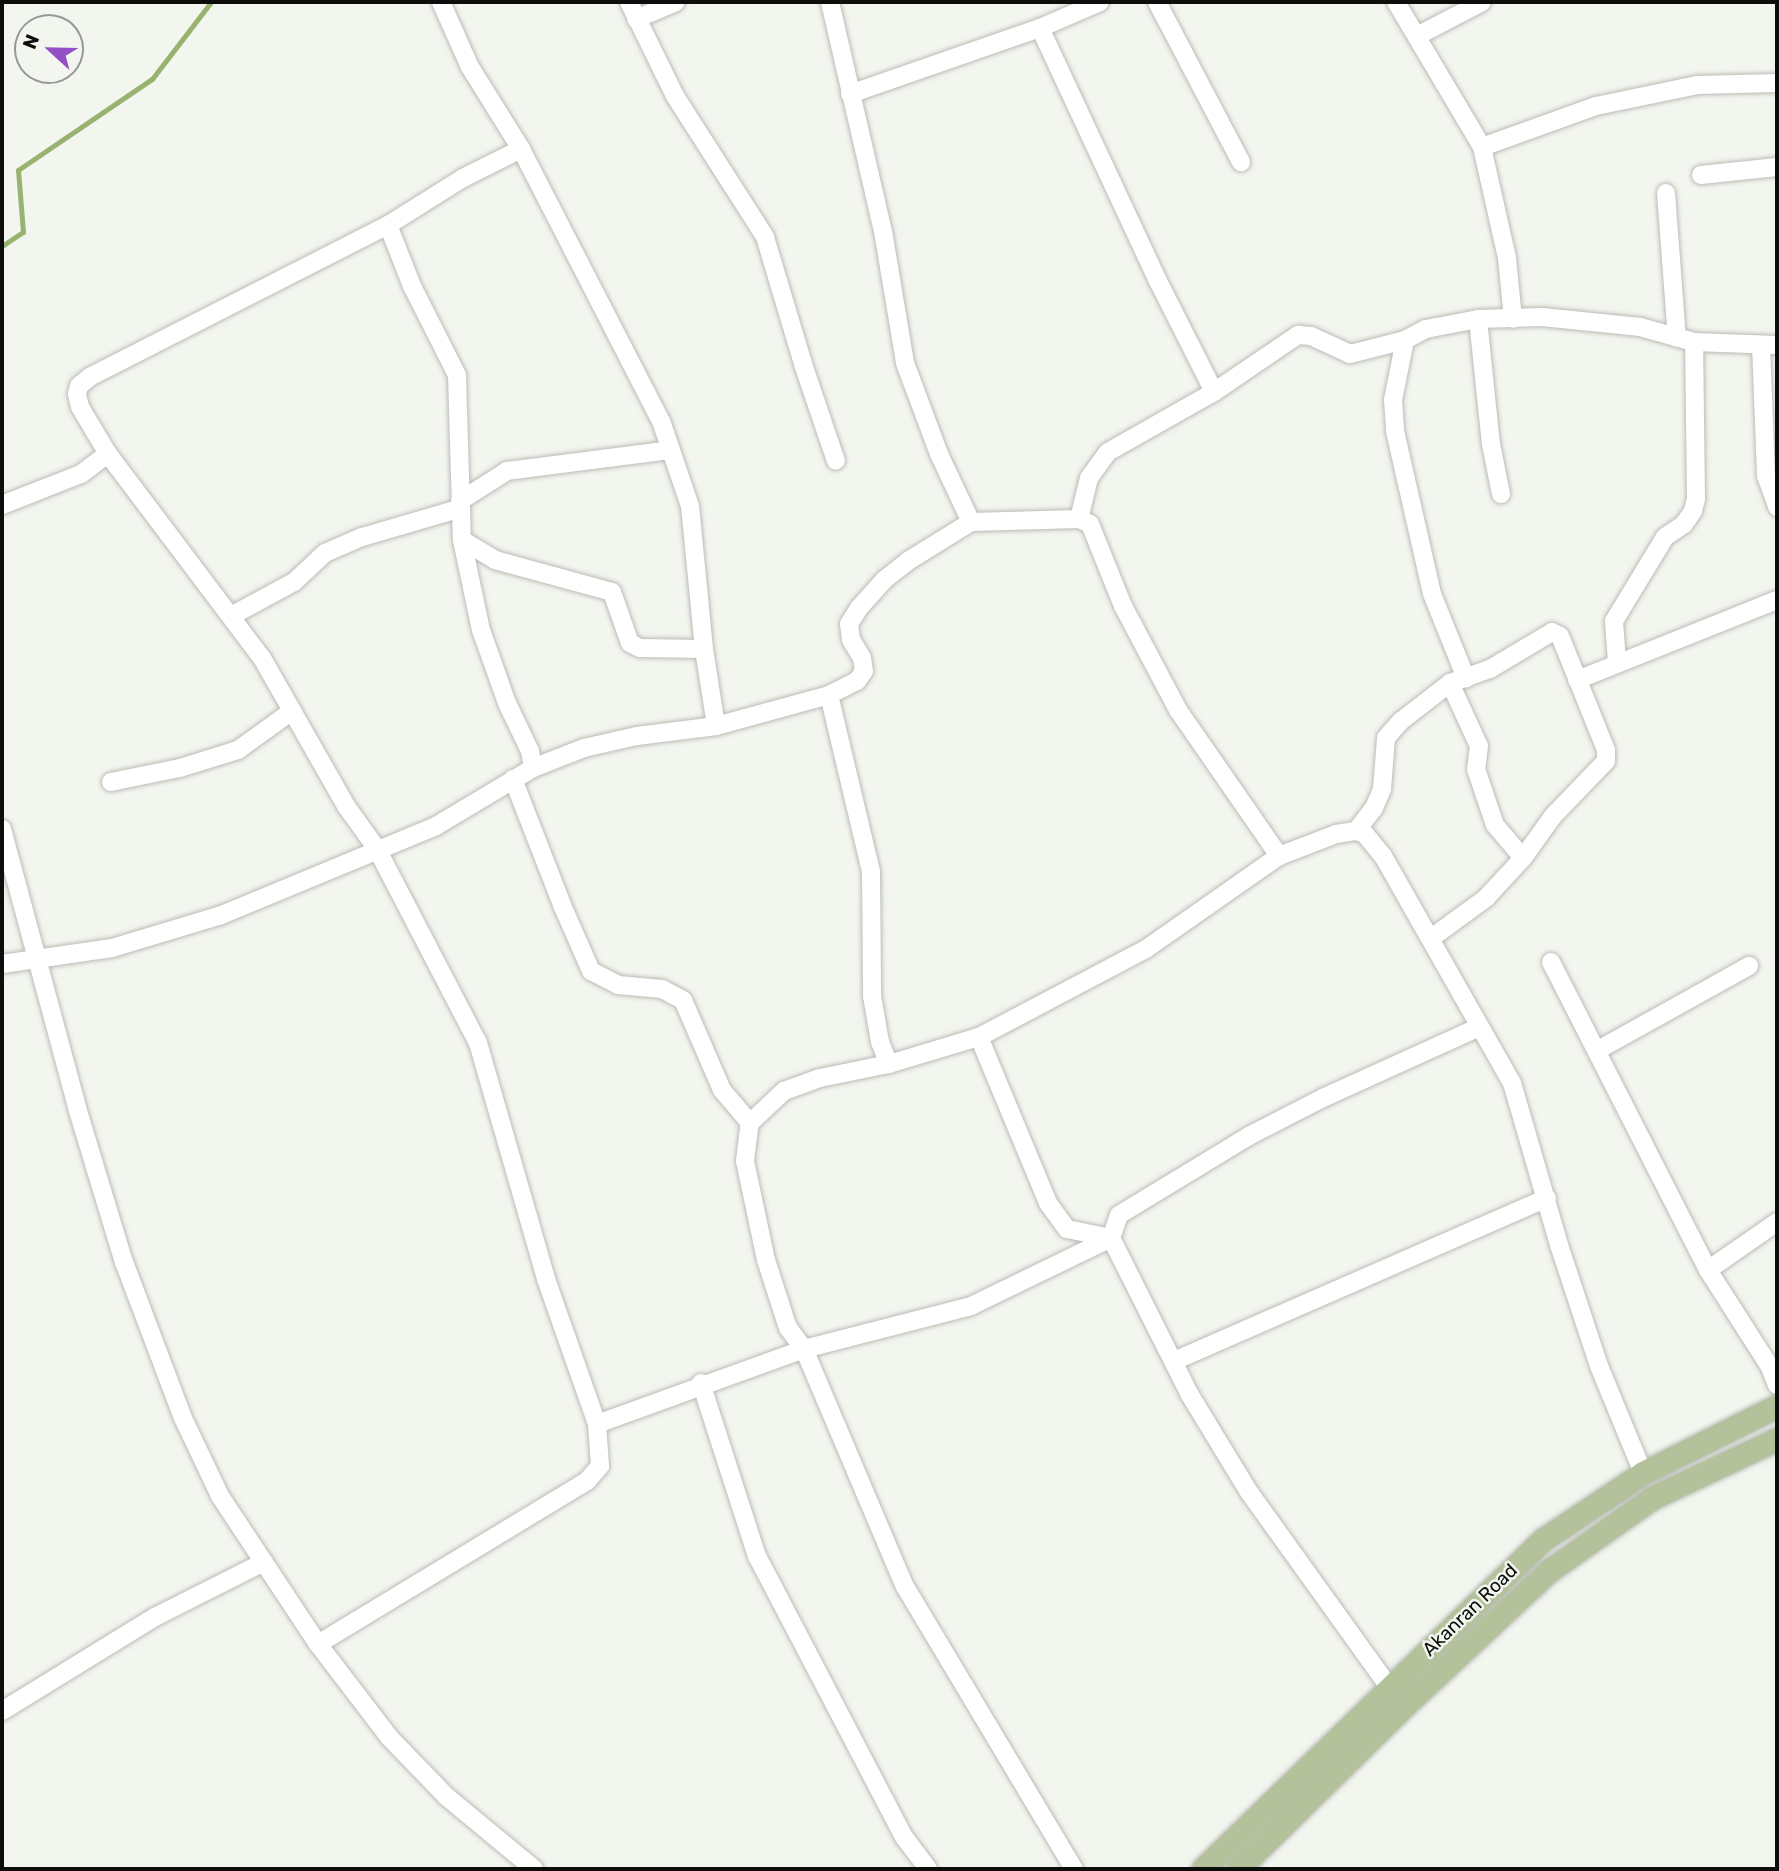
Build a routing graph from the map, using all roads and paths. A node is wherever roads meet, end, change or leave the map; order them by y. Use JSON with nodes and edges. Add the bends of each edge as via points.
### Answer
{"nodes":[{"id":1,"x":441,"y":2,"type":"edge"},
{"id":2,"x":629,"y":2,"type":"edge"},
{"id":3,"x":676,"y":2,"type":"edge"},
{"id":4,"x":830,"y":2,"type":"edge"},
{"id":5,"x":1100,"y":2,"type":"edge"},
{"id":6,"x":1157,"y":2,"type":"edge"},
{"id":7,"x":1396,"y":2,"type":"edge"},
{"id":8,"x":1482,"y":2,"type":"edge"},
{"id":9,"x":636,"y":19,"type":"junction"},
{"id":10,"x":1040,"y":28,"type":"junction"},
{"id":11,"x":1417,"y":36,"type":"junction"},
{"id":12,"x":1777,"y":83,"type":"edge"},
{"id":13,"x":850,"y":94,"type":"junction"},
{"id":14,"x":1482,"y":147,"type":"junction"},
{"id":15,"x":521,"y":149,"type":"junction"},
{"id":16,"x":1241,"y":162,"type":"dead end"},
{"id":17,"x":1777,"y":167,"type":"edge"},
{"id":18,"x":1701,"y":175,"type":"dead end"},
{"id":19,"x":1666,"y":193,"type":"dead end"},
{"id":20,"x":388,"y":225,"type":"junction"},
{"id":21,"x":1478,"y":319,"type":"junction"},
{"id":22,"x":1513,"y":319,"type":"junction"},
{"id":23,"x":1405,"y":340,"type":"junction"},
{"id":24,"x":1685,"y":340,"type":"junction"},
{"id":25,"x":1769,"y":345,"type":"edge"},
{"id":26,"x":1214,"y":392,"type":"junction"},
{"id":27,"x":671,"y":450,"type":"junction"},
{"id":28,"x":108,"y":454,"type":"junction"},
{"id":29,"x":836,"y":461,"type":"dead end"},
{"id":30,"x":459,"y":468,"type":"junction"},
{"id":31,"x":486,"y":482,"type":"junction"},
{"id":32,"x":1500,"y":494,"type":"dead end"},
{"id":33,"x":2,"y":505,"type":"edge"},
{"id":34,"x":460,"y":505,"type":"junction"},
{"id":35,"x":1777,"y":507,"type":"edge"},
{"id":36,"x":1079,"y":519,"type":"junction"},
{"id":37,"x":971,"y":522,"type":"junction"},
{"id":38,"x":462,"y":540,"type":"junction"},
{"id":39,"x":1777,"y":600,"type":"edge"},
{"id":40,"x":231,"y":616,"type":"junction"},
{"id":41,"x":704,"y":649,"type":"junction"},
{"id":42,"x":1617,"y":663,"type":"junction"},
{"id":43,"x":1577,"y":680,"type":"junction"},
{"id":44,"x":1458,"y":681,"type":"junction"},
{"id":45,"x":830,"y":695,"type":"junction"},
{"id":46,"x":292,"y":711,"type":"junction"},
{"id":47,"x":716,"y":726,"type":"junction"},
{"id":48,"x":533,"y":768,"type":"junction"},
{"id":49,"x":513,"y":779,"type":"junction"},
{"id":50,"x":111,"y":782,"type":"dead end"},
{"id":51,"x":2,"y":829,"type":"edge"},
{"id":52,"x":1356,"y":831,"type":"junction"},
{"id":53,"x":377,"y":849,"type":"junction"},
{"id":54,"x":1279,"y":856,"type":"junction"},
{"id":55,"x":1522,"y":858,"type":"junction"},
{"id":56,"x":1430,"y":940,"type":"junction"},
{"id":57,"x":37,"y":960,"type":"junction"},
{"id":58,"x":1550,"y":962,"type":"dead end"},
{"id":59,"x":2,"y":964,"type":"edge"},
{"id":60,"x":1749,"y":966,"type":"dead end"},
{"id":61,"x":1479,"y":1027,"type":"junction"},
{"id":62,"x":979,"y":1037,"type":"junction"},
{"id":63,"x":1598,"y":1050,"type":"junction"},
{"id":64,"x":889,"y":1065,"type":"junction"},
{"id":65,"x":750,"y":1123,"type":"junction"},
{"id":66,"x":1547,"y":1198,"type":"junction"},
{"id":67,"x":1777,"y":1222,"type":"edge"},
{"id":68,"x":1111,"y":1238,"type":"junction"},
{"id":69,"x":1708,"y":1270,"type":"junction"},
{"id":70,"x":804,"y":1349,"type":"junction"},
{"id":71,"x":1174,"y":1361,"type":"junction"},
{"id":72,"x":701,"y":1384,"type":"junction"},
{"id":73,"x":1777,"y":1385,"type":"edge"},
{"id":74,"x":1777,"y":1406,"type":"edge"},
{"id":75,"x":597,"y":1424,"type":"junction"},
{"id":76,"x":1775,"y":1443,"type":"edge"},
{"id":77,"x":1643,"y":1473,"type":"junction"},
{"id":78,"x":264,"y":1562,"type":"junction"},
{"id":79,"x":318,"y":1644,"type":"junction"},
{"id":80,"x":1389,"y":1687,"type":"junction"},
{"id":81,"x":2,"y":1711,"type":"edge"},
{"id":82,"x":534,"y":1869,"type":"edge"},
{"id":83,"x":928,"y":1869,"type":"edge"},
{"id":84,"x":1074,"y":1869,"type":"edge"},
{"id":85,"x":1203,"y":1869,"type":"edge"},
{"id":86,"x":1238,"y":1869,"type":"edge"}],
"edges":[{"from":1,"to":15,"type":"street","via":[[470,67]]},
{"from":2,"to":9,"type":"street"},
{"from":3,"to":9,"type":"street"},
{"from":4,"to":13,"type":"street"},
{"from":5,"to":10,"type":"street"},
{"from":6,"to":16,"type":"street"},
{"from":7,"to":11,"type":"street"},
{"from":8,"to":11,"type":"street"},
{"from":9,"to":29,"type":"street","via":[[675,96],[765,237]]},
{"from":10,"to":13,"type":"street"},
{"from":10,"to":26,"type":"street"},
{"from":11,"to":14,"type":"street"},
{"from":12,"to":14,"type":"street","via":[[1697,85],[1596,106]]},
{"from":13,"to":37,"type":"street","via":[[883,231],[905,363]]},
{"from":14,"to":22,"type":"street","via":[[1507,258]]},
{"from":15,"to":20,"type":"street","via":[[463,178]]},
{"from":15,"to":27,"type":"street","via":[[634,366]]},
{"from":17,"to":18,"type":"street"},
{"from":19,"to":24,"type":"street"},
{"from":20,"to":28,"type":"street","via":[[90,377],[79,386],[80,407]]},
{"from":20,"to":30,"type":"street","via":[[412,286],[457,375]]},
{"from":21,"to":22,"type":"street"},
{"from":21,"to":23,"type":"street","via":[[1426,329]]},
{"from":21,"to":32,"type":"street"},
{"from":22,"to":24,"type":"street","via":[[1586,320],[1640,327]]},
{"from":23,"to":26,"type":"street","via":[[1350,354],[1311,336],[1298,335]]},
{"from":23,"to":44,"type":"street","via":[[1393,400],[1395,431],[1432,594]]},
{"from":24,"to":25,"type":"street"},
{"from":24,"to":42,"type":"street","via":[[1696,499],[1684,524],[1665,537],[1614,621]]},
{"from":25,"to":35,"type":"street","via":[[1766,475]]},
{"from":26,"to":36,"type":"street","via":[[1108,452],[1089,478]]},
{"from":27,"to":31,"type":"street","via":[[507,471]]},
{"from":27,"to":41,"type":"street","via":[[690,506]]},
{"from":28,"to":33,"type":"street","via":[[80,474]]},
{"from":28,"to":40,"type":"street"},
{"from":30,"to":31,"type":"street"},
{"from":30,"to":34,"type":"street"},
{"from":31,"to":34,"type":"street"},
{"from":34,"to":38,"type":"street"},
{"from":34,"to":40,"type":"street","via":[[325,553],[294,582]]},
{"from":36,"to":37,"type":"street"},
{"from":36,"to":54,"type":"street","via":[[1090,524],[1124,606],[1178,710]]},
{"from":37,"to":45,"type":"street","via":[[908,561],[859,608],[849,624],[864,671],[857,681]]},
{"from":38,"to":41,"type":"street","via":[[495,560],[612,592],[630,643],[640,648]]},
{"from":38,"to":48,"type":"street","via":[[481,630]]},
{"from":39,"to":42,"type":"street"},
{"from":40,"to":46,"type":"street"},
{"from":41,"to":47,"type":"street"},
{"from":42,"to":43,"type":"street"},
{"from":43,"to":44,"type":"street","via":[[1560,636],[1552,632],[1490,669]]},
{"from":43,"to":55,"type":"street","via":[[1606,750],[1606,761],[1553,816]]},
{"from":44,"to":52,"type":"street","via":[[1401,721],[1385,738],[1382,789]]},
{"from":44,"to":55,"type":"street","via":[[1479,746],[1476,769],[1495,825]]},
{"from":45,"to":47,"type":"street"},
{"from":45,"to":64,"type":"street","via":[[871,871],[872,996]]},
{"from":46,"to":50,"type":"street","via":[[238,750]]},
{"from":46,"to":53,"type":"street","via":[[346,806]]},
{"from":47,"to":48,"type":"street","via":[[584,748]]},
{"from":48,"to":49,"type":"street"},
{"from":49,"to":53,"type":"street","via":[[436,826]]},
{"from":49,"to":65,"type":"street","via":[[592,971],[618,985],[662,989],[683,1000],[722,1090]]},
{"from":51,"to":57,"type":"street"},
{"from":52,"to":54,"type":"street"},
{"from":52,"to":56,"type":"street","via":[[1365,834],[1383,856]]},
{"from":53,"to":57,"type":"street","via":[[219,916],[112,948]]},
{"from":53,"to":75,"type":"street","via":[[478,1043],[546,1279]]},
{"from":54,"to":62,"type":"street","via":[[1146,949]]},
{"from":55,"to":56,"type":"street","via":[[1486,898]]},
{"from":56,"to":61,"type":"street"},
{"from":57,"to":59,"type":"street"},
{"from":57,"to":78,"type":"street","via":[[124,1262],[183,1418],[220,1496]]},
{"from":58,"to":63,"type":"street"},
{"from":60,"to":63,"type":"street"},
{"from":61,"to":66,"type":"street","via":[[1512,1083]]},
{"from":61,"to":68,"type":"street","via":[[1250,1136],[1119,1215]]},
{"from":62,"to":64,"type":"street"},
{"from":62,"to":68,"type":"street","via":[[1048,1203],[1067,1229]]},
{"from":63,"to":69,"type":"street"},
{"from":64,"to":65,"type":"street","via":[[820,1078],[784,1091]]},
{"from":65,"to":70,"type":"street","via":[[747,1171],[766,1260],[788,1328]]},
{"from":66,"to":71,"type":"street"},
{"from":66,"to":77,"type":"street","via":[[1600,1366]]},
{"from":67,"to":69,"type":"street"},
{"from":68,"to":70,"type":"street","via":[[971,1306]]},
{"from":68,"to":71,"type":"street"},
{"from":69,"to":73,"type":"street"},
{"from":70,"to":72,"type":"street"},
{"from":70,"to":84,"type":"street","via":[[905,1587]]},
{"from":71,"to":80,"type":"street","via":[[1249,1492]]},
{"from":72,"to":75,"type":"street"},
{"from":72,"to":83,"type":"street","via":[[757,1556],[904,1837]]},
{"from":74,"to":77,"type":"main road","name":"Akanran Road"},
{"from":75,"to":79,"type":"street","via":[[600,1466],[587,1481]]},
{"from":76,"to":86,"type":"main road","name":"Akanran Road","via":[[1652,1498],[1550,1570]]},
{"from":77,"to":80,"type":"main road","name":"Akanran Road","via":[[1544,1539]]},
{"from":78,"to":79,"type":"street"},
{"from":78,"to":81,"type":"street","via":[[155,1617]]},
{"from":79,"to":82,"type":"street","via":[[408,1757],[447,1797]]},
{"from":80,"to":85,"type":"main road","name":"Akanran Road"}]}
